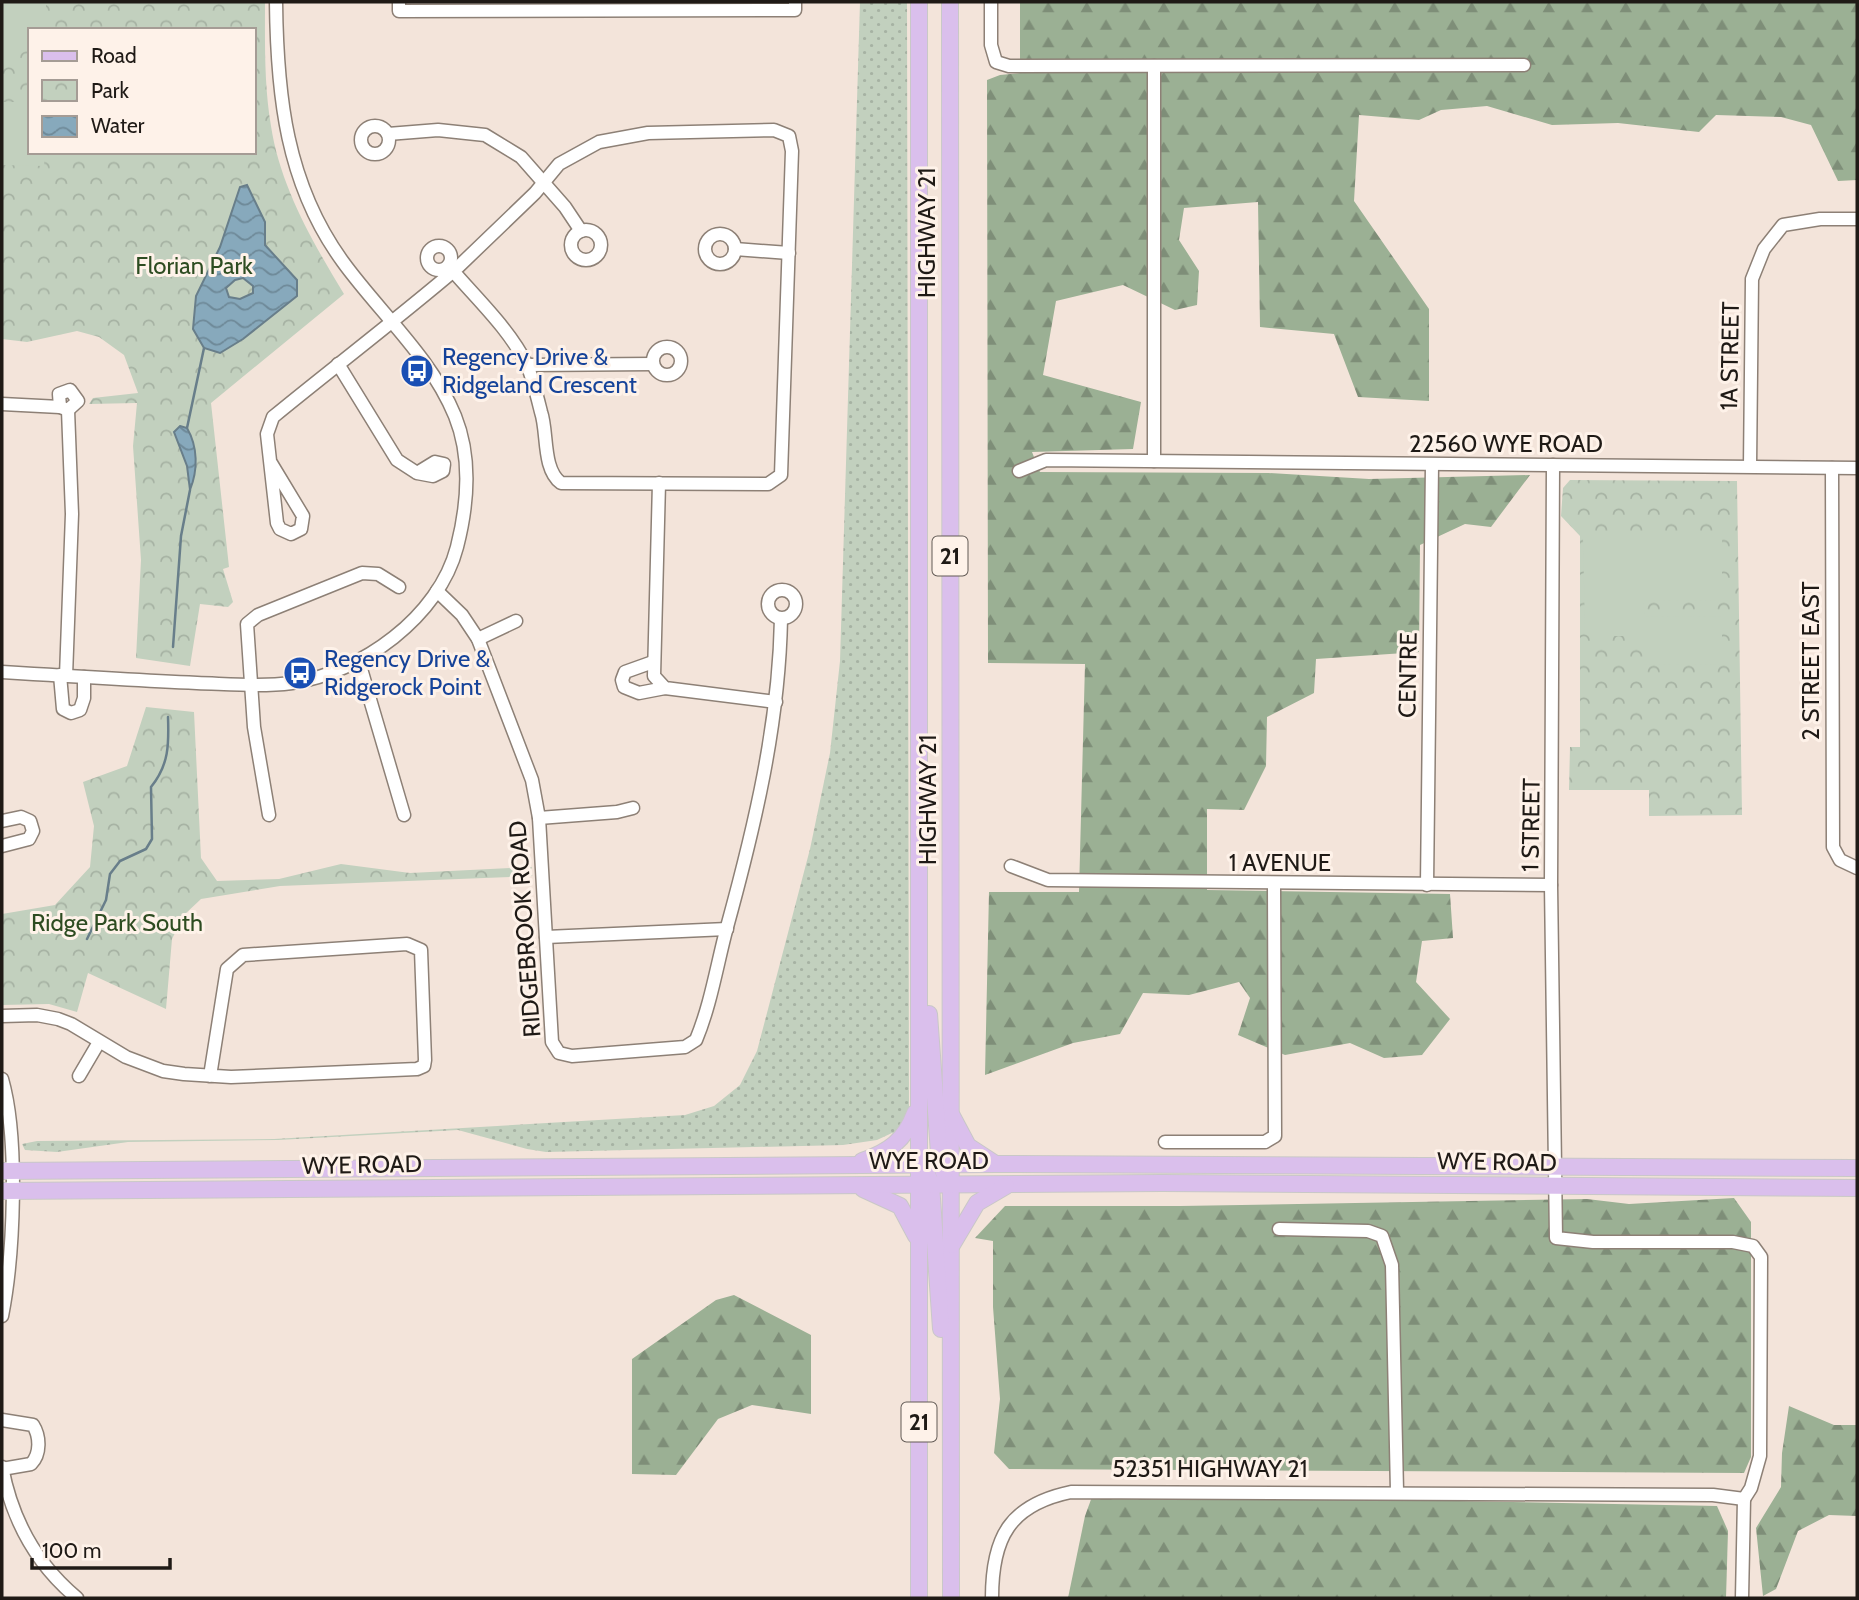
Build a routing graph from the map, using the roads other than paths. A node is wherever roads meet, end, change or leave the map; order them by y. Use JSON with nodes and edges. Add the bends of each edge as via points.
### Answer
{"nodes":[{"id":1,"x":275,"y":2,"type":"edge"},
{"id":2,"x":398,"y":2,"type":"edge"},
{"id":3,"x":794,"y":2,"type":"edge"},
{"id":4,"x":919,"y":2,"type":"edge"},
{"id":5,"x":950,"y":2,"type":"edge"},
{"id":6,"x":991,"y":2,"type":"edge"},
{"id":7,"x":1524,"y":65,"type":"dead end"},
{"id":8,"x":1154,"y":66,"type":"junction"},
{"id":9,"x":388,"y":134,"type":"dead end"},
{"id":10,"x":543,"y":183,"type":"junction"},
{"id":11,"x":1857,"y":219,"type":"edge"},
{"id":12,"x":580,"y":231,"type":"dead end"},
{"id":13,"x":735,"y":249,"type":"dead end"},
{"id":14,"x":789,"y":253,"type":"junction"},
{"id":15,"x":450,"y":269,"type":"junction"},
{"id":16,"x":393,"y":324,"type":"junction"},
{"id":17,"x":338,"y":364,"type":"junction"},
{"id":18,"x":653,"y":364,"type":"dead end"},
{"id":19,"x":527,"y":365,"type":"junction"},
{"id":20,"x":2,"y":404,"type":"edge"},
{"id":21,"x":1154,"y":461,"type":"junction"},
{"id":22,"x":271,"y":463,"type":"junction"},
{"id":23,"x":1432,"y":465,"type":"junction"},
{"id":24,"x":1553,"y":466,"type":"junction"},
{"id":25,"x":1750,"y":466,"type":"junction"},
{"id":26,"x":1832,"y":468,"type":"junction"},
{"id":27,"x":1857,"y":468,"type":"edge"},
{"id":28,"x":1019,"y":471,"type":"dead end"},
{"id":29,"x":417,"y":473,"type":"dead end"},
{"id":30,"x":659,"y":483,"type":"junction"},
{"id":31,"x":399,"y":587,"type":"dead end"},
{"id":32,"x":437,"y":591,"type":"junction"},
{"id":33,"x":781,"y":619,"type":"dead end"},
{"id":34,"x":516,"y":621,"type":"dead end"},
{"id":35,"x":478,"y":639,"type":"junction"},
{"id":36,"x":359,"y":662,"type":"junction"},
{"id":37,"x":653,"y":662,"type":"junction"},
{"id":38,"x":2,"y":672,"type":"edge"},
{"id":39,"x":63,"y":676,"type":"junction"},
{"id":40,"x":84,"y":677,"type":"junction"},
{"id":41,"x":250,"y":684,"type":"junction"},
{"id":42,"x":665,"y":688,"type":"junction"},
{"id":43,"x":776,"y":702,"type":"junction"},
{"id":44,"x":633,"y":808,"type":"dead end"},
{"id":45,"x":269,"y":815,"type":"dead end"},
{"id":46,"x":404,"y":815,"type":"dead end"},
{"id":47,"x":539,"y":818,"type":"junction"},
{"id":48,"x":2,"y":821,"type":"edge"},
{"id":49,"x":2,"y":846,"type":"edge"},
{"id":50,"x":1011,"y":866,"type":"dead end"},
{"id":51,"x":1857,"y":868,"type":"edge"},
{"id":52,"x":1427,"y":884,"type":"junction"},
{"id":53,"x":1274,"y":885,"type":"junction"},
{"id":54,"x":1551,"y":886,"type":"junction"},
{"id":55,"x":727,"y":929,"type":"junction"},
{"id":56,"x":547,"y":937,"type":"junction"},
{"id":57,"x":919,"y":950,"type":"junction"},
{"id":58,"x":2,"y":1016,"type":"edge"},
{"id":59,"x":99,"y":1042,"type":"junction"},
{"id":60,"x":79,"y":1076,"type":"dead end"},
{"id":61,"x":210,"y":1076,"type":"junction"},
{"id":62,"x":2,"y":1079,"type":"edge"},
{"id":63,"x":919,"y":1101,"type":"junction"},
{"id":64,"x":950,"y":1111,"type":"junction"},
{"id":65,"x":1165,"y":1142,"type":"dead end"},
{"id":66,"x":919,"y":1164,"type":"junction"},
{"id":67,"x":946,"y":1164,"type":"junction"},
{"id":68,"x":995,"y":1164,"type":"junction"},
{"id":69,"x":849,"y":1165,"type":"junction"},
{"id":70,"x":1554,"y":1165,"type":"junction"},
{"id":71,"x":1857,"y":1168,"type":"edge"},
{"id":72,"x":6,"y":1171,"type":"edge"},
{"id":73,"x":1011,"y":1183,"type":"junction"},
{"id":74,"x":844,"y":1184,"type":"junction"},
{"id":75,"x":925,"y":1184,"type":"junction"},
{"id":76,"x":951,"y":1184,"type":"junction"},
{"id":77,"x":1555,"y":1185,"type":"junction"},
{"id":78,"x":1857,"y":1188,"type":"edge"},
{"id":79,"x":6,"y":1191,"type":"edge"},
{"id":80,"x":1279,"y":1229,"type":"dead end"},
{"id":81,"x":919,"y":1246,"type":"junction"},
{"id":82,"x":950,"y":1247,"type":"junction"},
{"id":83,"x":2,"y":1316,"type":"edge"},
{"id":84,"x":951,"y":1397,"type":"junction"},
{"id":85,"x":2,"y":1420,"type":"edge"},
{"id":86,"x":2,"y":1468,"type":"edge"},
{"id":87,"x":1397,"y":1491,"type":"junction"},
{"id":88,"x":1744,"y":1499,"type":"junction"},
{"id":89,"x":77,"y":1598,"type":"edge"},
{"id":90,"x":919,"y":1598,"type":"edge"},
{"id":91,"x":951,"y":1598,"type":"edge"},
{"id":92,"x":992,"y":1598,"type":"edge"},
{"id":93,"x":1742,"y":1598,"type":"edge"}],
"edges":[{"from":1,"to":16,"type":"street","via":[[277,78],[285,132],[308,200],[342,261]]},
{"from":2,"to":3,"type":"street","via":[[398,11],[439,11],[794,10]]},
{"from":4,"to":57,"type":"main road","name":"HIGHWAY 21","number":"21"},
{"from":5,"to":64,"type":"main road","name":"HIGHWAY 21","number":"21"},
{"from":6,"to":8,"type":"street","via":[[991,45],[996,62],[1009,66]]},
{"from":7,"to":8,"type":"street"},
{"from":8,"to":21,"type":"street"},
{"from":9,"to":10,"type":"street","via":[[438,130],[485,135],[513,149]]},
{"from":10,"to":12,"type":"street"},
{"from":10,"to":14,"type":"street","via":[[559,164],[599,142],[648,133],[774,131],[789,136],[792,143]]},
{"from":10,"to":15,"type":"street"},
{"from":11,"to":25,"type":"street","name":"1A STREET","via":[[1783,225],[1763,250],[1752,279]]},
{"from":13,"to":14,"type":"street"},
{"from":14,"to":30,"type":"street","via":[[781,475],[768,484]]},
{"from":15,"to":16,"type":"street"},
{"from":15,"to":19,"type":"street","via":[[504,330]]},
{"from":16,"to":17,"type":"street"},
{"from":16,"to":32,"type":"street","via":[[438,383],[455,416],[464,452],[467,485],[461,530],[454,561]]},
{"from":17,"to":22,"type":"street","via":[[273,417],[267,434]]},
{"from":17,"to":29,"type":"street","via":[[397,460]]},
{"from":18,"to":19,"type":"street"},
{"from":19,"to":30,"type":"street","via":[[544,418],[555,478],[561,483]]},
{"from":20,"to":39,"type":"street","via":[[64,409],[72,514]]},
{"from":21,"to":23,"type":"street","name":"22560 WYE ROAD"},
{"from":21,"to":28,"type":"street","name":"22560 WYE ROAD","via":[[1046,460]]},
{"from":22,"to":22,"type":"street","via":[[277,523],[291,534],[301,528],[303,516]]},
{"from":23,"to":24,"type":"street","name":"22560 WYE ROAD"},
{"from":23,"to":52,"type":"street","name":"CENTRE"},
{"from":24,"to":25,"type":"street","name":"22560 WYE ROAD"},
{"from":24,"to":54,"type":"street","name":"1 STREET"},
{"from":25,"to":26,"type":"street","name":"22560 WYE ROAD"},
{"from":26,"to":27,"type":"street","name":"22560 WYE ROAD"},
{"from":26,"to":51,"type":"street","name":"2 STREET EAST","via":[[1833,841],[1835,854]]},
{"from":30,"to":37,"type":"street"},
{"from":31,"to":41,"type":"street","via":[[378,574],[362,573],[258,615],[247,624]]},
{"from":32,"to":35,"type":"street","name":"RIDGEBROOK ROAD"},
{"from":32,"to":36,"type":"street","via":[[409,624]]},
{"from":33,"to":43,"type":"street","name":"RIDGEBROOK ROAD"},
{"from":34,"to":35,"type":"street"},
{"from":35,"to":47,"type":"street","name":"RIDGEBROOK ROAD","via":[[532,780]]},
{"from":36,"to":41,"type":"street","via":[[293,683]]},
{"from":36,"to":46,"type":"street"},
{"from":37,"to":42,"type":"street","via":[[654,676]]},
{"from":37,"to":42,"type":"street","via":[[625,672],[624,687],[639,693]]},
{"from":38,"to":39,"type":"street"},
{"from":39,"to":40,"type":"street"},
{"from":39,"to":40,"type":"street","via":[[60,698],[63,709],[71,713],[80,710]]},
{"from":40,"to":41,"type":"street"},
{"from":41,"to":45,"type":"street"},
{"from":42,"to":43,"type":"street"},
{"from":43,"to":55,"type":"street","name":"RIDGEBROOK ROAD","via":[[753,830]]},
{"from":44,"to":47,"type":"street"},
{"from":47,"to":56,"type":"street","name":"RIDGEBROOK ROAD"},
{"from":48,"to":49,"type":"street","via":[[20,817],[30,821],[33,831],[29,839]]},
{"from":50,"to":53,"type":"street","name":"1 AVENUE","via":[[1048,880]]},
{"from":52,"to":53,"type":"street","name":"1 AVENUE"},
{"from":52,"to":54,"type":"street","name":"1 AVENUE"},
{"from":53,"to":65,"type":"street","via":[[1275,1136],[1265,1142]]},
{"from":54,"to":70,"type":"street","name":"1 STREET"},
{"from":55,"to":56,"type":"street"},
{"from":55,"to":56,"type":"street","name":"RIDGEBROOK ROAD","via":[[702,1026],[693,1043],[572,1056],[559,1053],[552,1042]]},
{"from":57,"to":63,"type":"main road","name":"HIGHWAY 21","number":"21"},
{"from":57,"to":67,"type":"main road"},
{"from":58,"to":59,"type":"street","via":[[58,1020]]},
{"from":59,"to":60,"type":"street"},
{"from":59,"to":61,"type":"street","via":[[163,1071]]},
{"from":61,"to":61,"type":"street","via":[[227,969],[234,961],[243,956],[407,944],[421,950],[424,1066]]},
{"from":62,"to":72,"type":"street","via":[[9,1116]]},
{"from":63,"to":66,"type":"main road","name":"HIGHWAY 21","number":"21"},
{"from":63,"to":69,"type":"main road","via":[[908,1131],[899,1141]]},
{"from":64,"to":67,"type":"main road","name":"HIGHWAY 21","number":"21"},
{"from":64,"to":68,"type":"main road","via":[[963,1140]]},
{"from":66,"to":67,"type":"main road","name":"WYE ROAD"},
{"from":66,"to":69,"type":"main road","name":"WYE ROAD"},
{"from":66,"to":75,"type":"main road","name":"HIGHWAY 21","number":"21"},
{"from":67,"to":68,"type":"main road","name":"WYE ROAD"},
{"from":67,"to":76,"type":"main road","name":"HIGHWAY 21","number":"21"},
{"from":68,"to":70,"type":"main road","name":"WYE ROAD"},
{"from":69,"to":72,"type":"main road","name":"WYE ROAD"},
{"from":70,"to":71,"type":"main road","name":"WYE ROAD"},
{"from":70,"to":77,"type":"street","name":"1 STREET"},
{"from":72,"to":79,"type":"street"},
{"from":73,"to":76,"type":"main road","name":"WYE ROAD"},
{"from":73,"to":77,"type":"main road","name":"WYE ROAD"},
{"from":73,"to":82,"type":"main road","via":[[977,1203]]},
{"from":74,"to":75,"type":"main road","name":"WYE ROAD"},
{"from":74,"to":79,"type":"main road","name":"WYE ROAD"},
{"from":74,"to":81,"type":"main road","via":[[874,1192],[900,1206]]},
{"from":75,"to":76,"type":"main road","name":"WYE ROAD"},
{"from":75,"to":81,"type":"main road","name":"HIGHWAY 21","number":"21"},
{"from":75,"to":84,"type":"main road"},
{"from":76,"to":82,"type":"main road","name":"HIGHWAY 21","number":"21"},
{"from":77,"to":78,"type":"main road","name":"WYE ROAD"},
{"from":77,"to":88,"type":"street","name":"1 STREET","via":[[1556,1238],[1733,1242],[1753,1246],[1761,1256],[1760,1456]]},
{"from":79,"to":83,"type":"street","via":[[7,1291]]},
{"from":80,"to":87,"type":"street","via":[[1368,1231],[1382,1236],[1387,1245],[1392,1265]]},
{"from":81,"to":90,"type":"main road","name":"HIGHWAY 21","number":"21"},
{"from":82,"to":84,"type":"main road","name":"HIGHWAY 21","number":"21"},
{"from":84,"to":91,"type":"main road","name":"HIGHWAY 21","number":"21"},
{"from":85,"to":86,"type":"street","via":[[33,1425],[38,1451],[31,1464]]},
{"from":86,"to":89,"type":"street","via":[[16,1518],[30,1545]]},
{"from":87,"to":88,"type":"street","name":"52351 HIGHWAY 21"},
{"from":87,"to":92,"type":"street","name":"52351 HIGHWAY 21","via":[[1090,1490],[1045,1497],[1026,1508],[1003,1532],[995,1554]]},
{"from":88,"to":93,"type":"street"}]}
